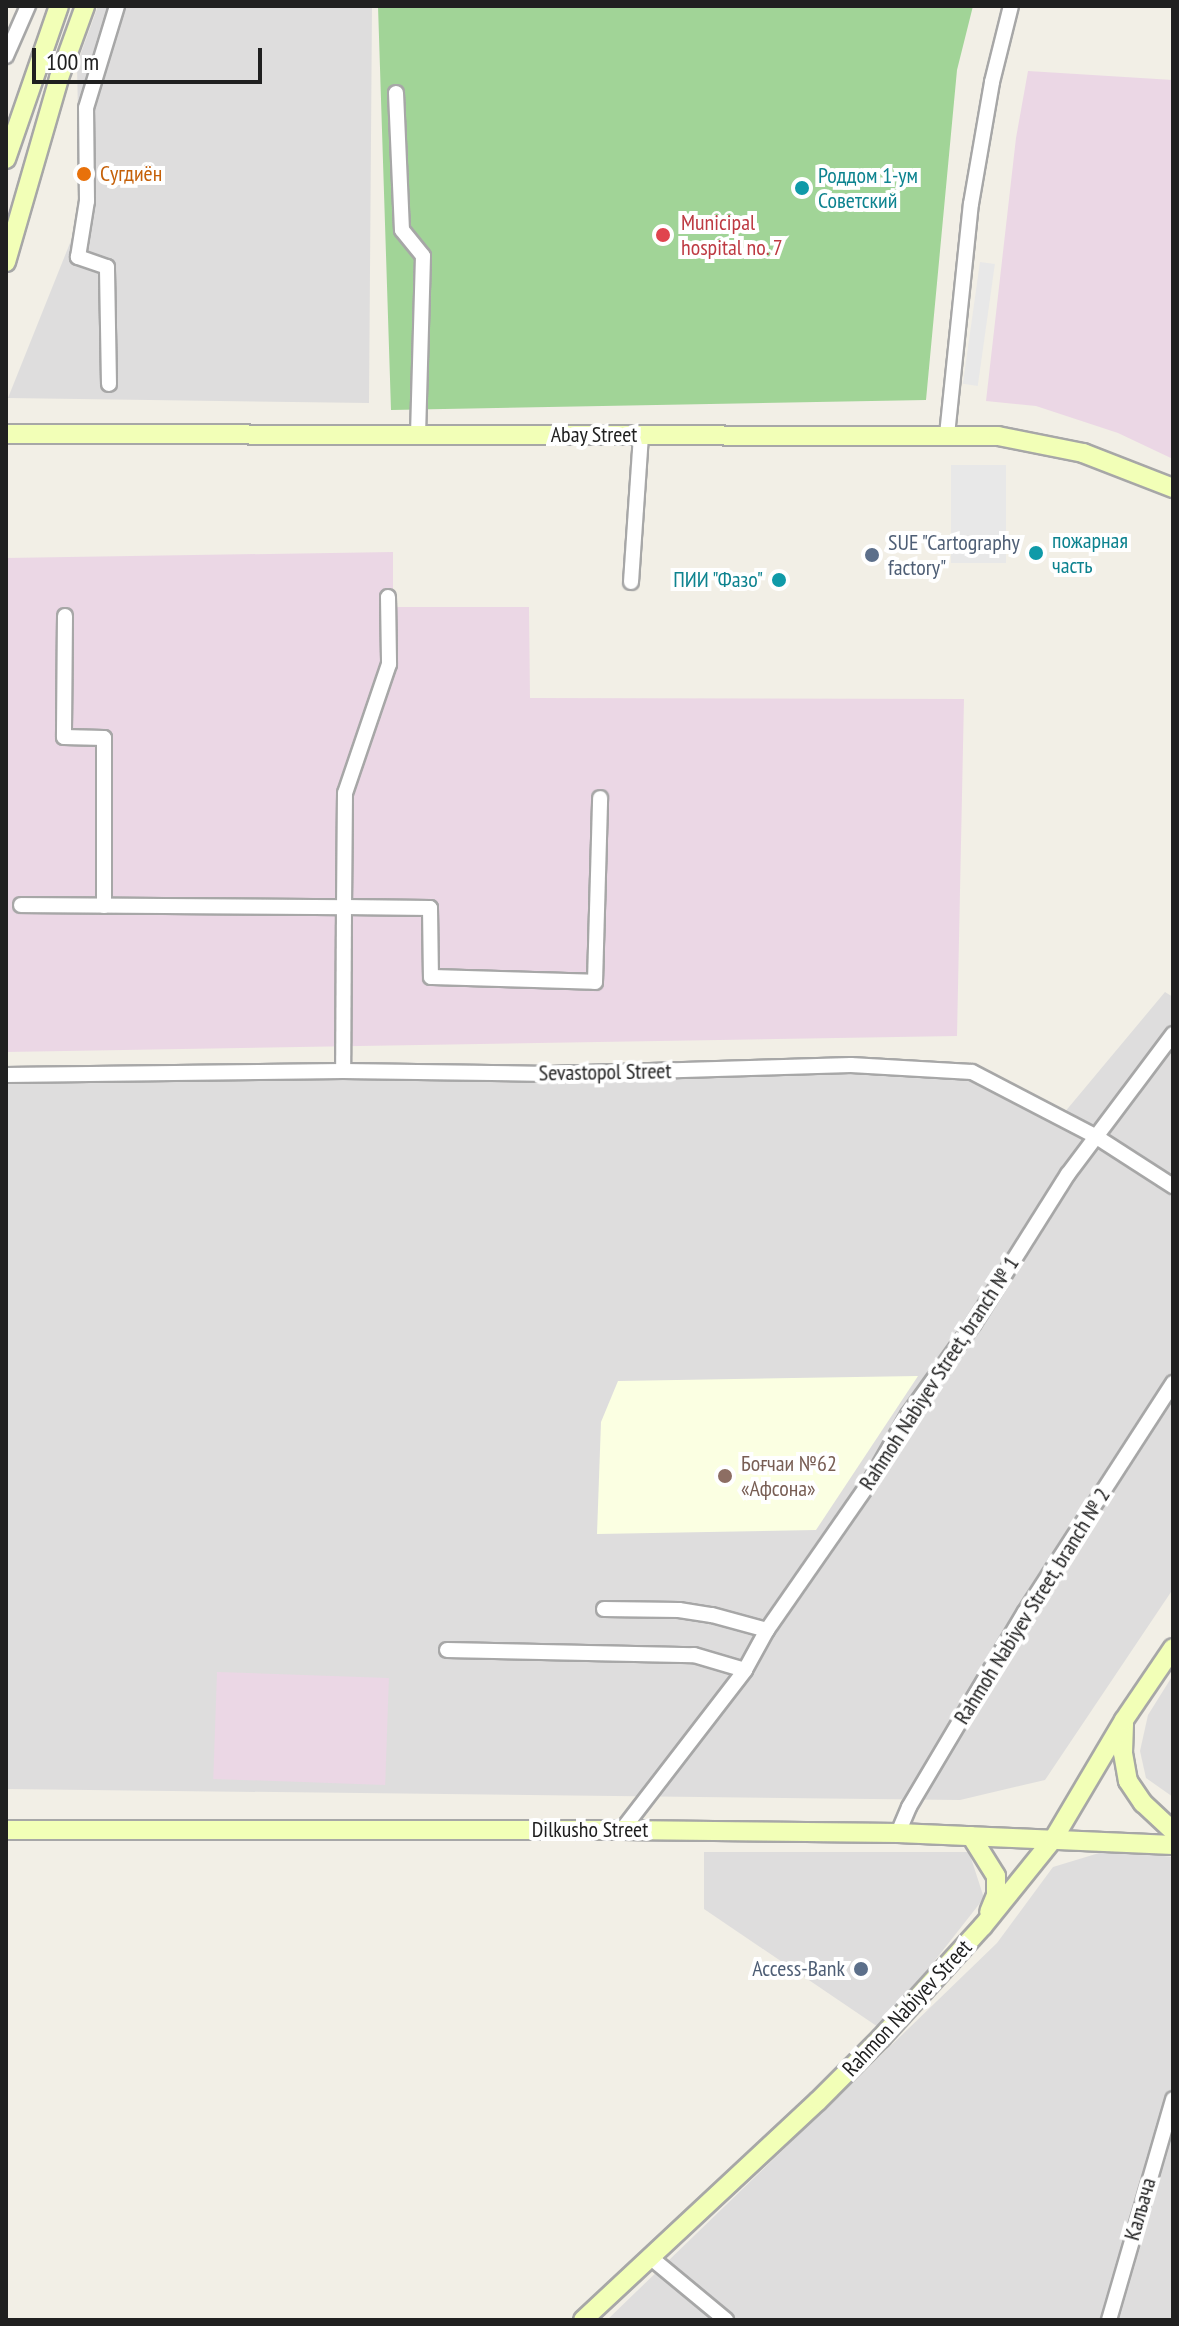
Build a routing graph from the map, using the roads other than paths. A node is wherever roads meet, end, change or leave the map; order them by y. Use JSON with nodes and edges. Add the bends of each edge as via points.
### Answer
{"nodes":[{"id":1,"x":28,"y":6,"type":"edge"},
{"id":2,"x":59,"y":6,"type":"edge"},
{"id":3,"x":85,"y":6,"type":"edge"},
{"id":4,"x":117,"y":6,"type":"edge"},
{"id":5,"x":1011,"y":6,"type":"edge"},
{"id":6,"x":6,"y":56,"type":"edge"},
{"id":7,"x":396,"y":93,"type":"dead end"},
{"id":8,"x":6,"y":159,"type":"edge"},
{"id":9,"x":6,"y":262,"type":"edge"},
{"id":10,"x":109,"y":384,"type":"dead end"},
{"id":11,"x":6,"y":434,"type":"edge"},
{"id":12,"x":418,"y":435,"type":"junction"},
{"id":13,"x":641,"y":435,"type":"junction"},
{"id":14,"x":947,"y":435,"type":"junction"},
{"id":15,"x":1173,"y":488,"type":"edge"},
{"id":16,"x":631,"y":582,"type":"dead end"},
{"id":17,"x":388,"y":597,"type":"dead end"},
{"id":18,"x":65,"y":616,"type":"dead end"},
{"id":19,"x":600,"y":798,"type":"dead end"},
{"id":20,"x":21,"y":905,"type":"dead end"},
{"id":21,"x":104,"y":906,"type":"junction"},
{"id":22,"x":344,"y":907,"type":"junction"},
{"id":23,"x":1173,"y":1034,"type":"edge"},
{"id":24,"x":343,"y":1071,"type":"junction"},
{"id":25,"x":6,"y":1075,"type":"edge"},
{"id":26,"x":1095,"y":1136,"type":"junction"},
{"id":27,"x":1173,"y":1186,"type":"edge"},
{"id":28,"x":1173,"y":1383,"type":"edge"},
{"id":29,"x":604,"y":1609,"type":"dead end"},
{"id":30,"x":767,"y":1630,"type":"junction"},
{"id":31,"x":1173,"y":1648,"type":"edge"},
{"id":32,"x":447,"y":1650,"type":"dead end"},
{"id":33,"x":745,"y":1670,"type":"junction"},
{"id":34,"x":1124,"y":1720,"type":"junction"},
{"id":35,"x":6,"y":1830,"type":"edge"},
{"id":36,"x":622,"y":1830,"type":"junction"},
{"id":37,"x":1173,"y":1831,"type":"edge"},
{"id":38,"x":898,"y":1833,"type":"junction"},
{"id":39,"x":971,"y":1836,"type":"junction"},
{"id":40,"x":1054,"y":1838,"type":"junction"},
{"id":41,"x":1173,"y":1845,"type":"edge"},
{"id":42,"x":983,"y":1926,"type":"junction"},
{"id":43,"x":1173,"y":2099,"type":"edge"},
{"id":44,"x":650,"y":2257,"type":"junction"},
{"id":45,"x":583,"y":2320,"type":"edge"},
{"id":46,"x":726,"y":2320,"type":"edge"},
{"id":47,"x":1109,"y":2320,"type":"edge"}],
"edges":[{"from":1,"to":6,"type":"street"},
{"from":2,"to":8,"type":"main road"},
{"from":3,"to":9,"type":"main road"},
{"from":4,"to":10,"type":"street","via":[[86,108],[87,201],[78,257],[107,267]]},
{"from":5,"to":14,"type":"street","via":[[971,204]]},
{"from":7,"to":12,"type":"street","via":[[402,230],[423,256]]},
{"from":11,"to":12,"type":"main road","name":"Abay Street"},
{"from":12,"to":13,"type":"main road","name":"Abay Street"},
{"from":13,"to":14,"type":"main road","name":"Abay Street"},
{"from":13,"to":16,"type":"street"},
{"from":14,"to":15,"type":"main road","name":"Abay Street","via":[[998,436],[1083,453]]},
{"from":17,"to":22,"type":"street","via":[[389,664],[345,793]]},
{"from":18,"to":21,"type":"street","via":[[64,737],[104,738]]},
{"from":19,"to":22,"type":"street","via":[[595,982],[431,977],[430,908]]},
{"from":20,"to":21,"type":"street"},
{"from":21,"to":22,"type":"street"},
{"from":22,"to":24,"type":"street"},
{"from":23,"to":26,"type":"street","name":"Rahmoh Nabiyev Street, branch № 1"},
{"from":24,"to":25,"type":"street","name":"Sevastopol Street"},
{"from":24,"to":26,"type":"street","name":"Sevastopol Street","via":[[549,1074],[851,1065],[972,1072]]},
{"from":26,"to":27,"type":"street","name":"Sevastopol Street"},
{"from":26,"to":30,"type":"street","name":"Rahmoh Nabiyev Street, branch № 1"},
{"from":28,"to":38,"type":"street","name":"Rahmoh Nabiyev Street, branch № 2","via":[[1025,1612]]},
{"from":29,"to":30,"type":"street","via":[[679,1610]]},
{"from":30,"to":33,"type":"street","name":"Rahmoh Nabiyev Street, branch № 1"},
{"from":31,"to":34,"type":"main road","name":"Rahmon Nabiyev Street"},
{"from":32,"to":33,"type":"street","via":[[694,1655]]},
{"from":33,"to":36,"type":"street","name":"Rahmoh Nabiyev Street, branch № 1"},
{"from":34,"to":37,"type":"main road","via":[[1128,1781]]},
{"from":34,"to":40,"type":"main road","name":"Rahmon Nabiyev Street"},
{"from":35,"to":36,"type":"main road","name":"Dilkusho Street"},
{"from":36,"to":38,"type":"main road","name":"Dilkusho Street"},
{"from":38,"to":39,"type":"main road","name":"Dilkusho Street"},
{"from":39,"to":40,"type":"main road","name":"Dilkusho Street"},
{"from":39,"to":42,"type":"main road","via":[[996,1876],[996,1895]]},
{"from":40,"to":41,"type":"main road","name":"Dilkusho Street"},
{"from":40,"to":42,"type":"main road","name":"Rahmon Nabiyev Street"},
{"from":42,"to":44,"type":"main road","name":"Rahmon Nabiyev Street","via":[[881,2038]]},
{"from":43,"to":47,"type":"street","name":"Калъача"},
{"from":44,"to":45,"type":"main road","name":"Rahmon Nabiyev Street"},
{"from":44,"to":46,"type":"street"}]}
